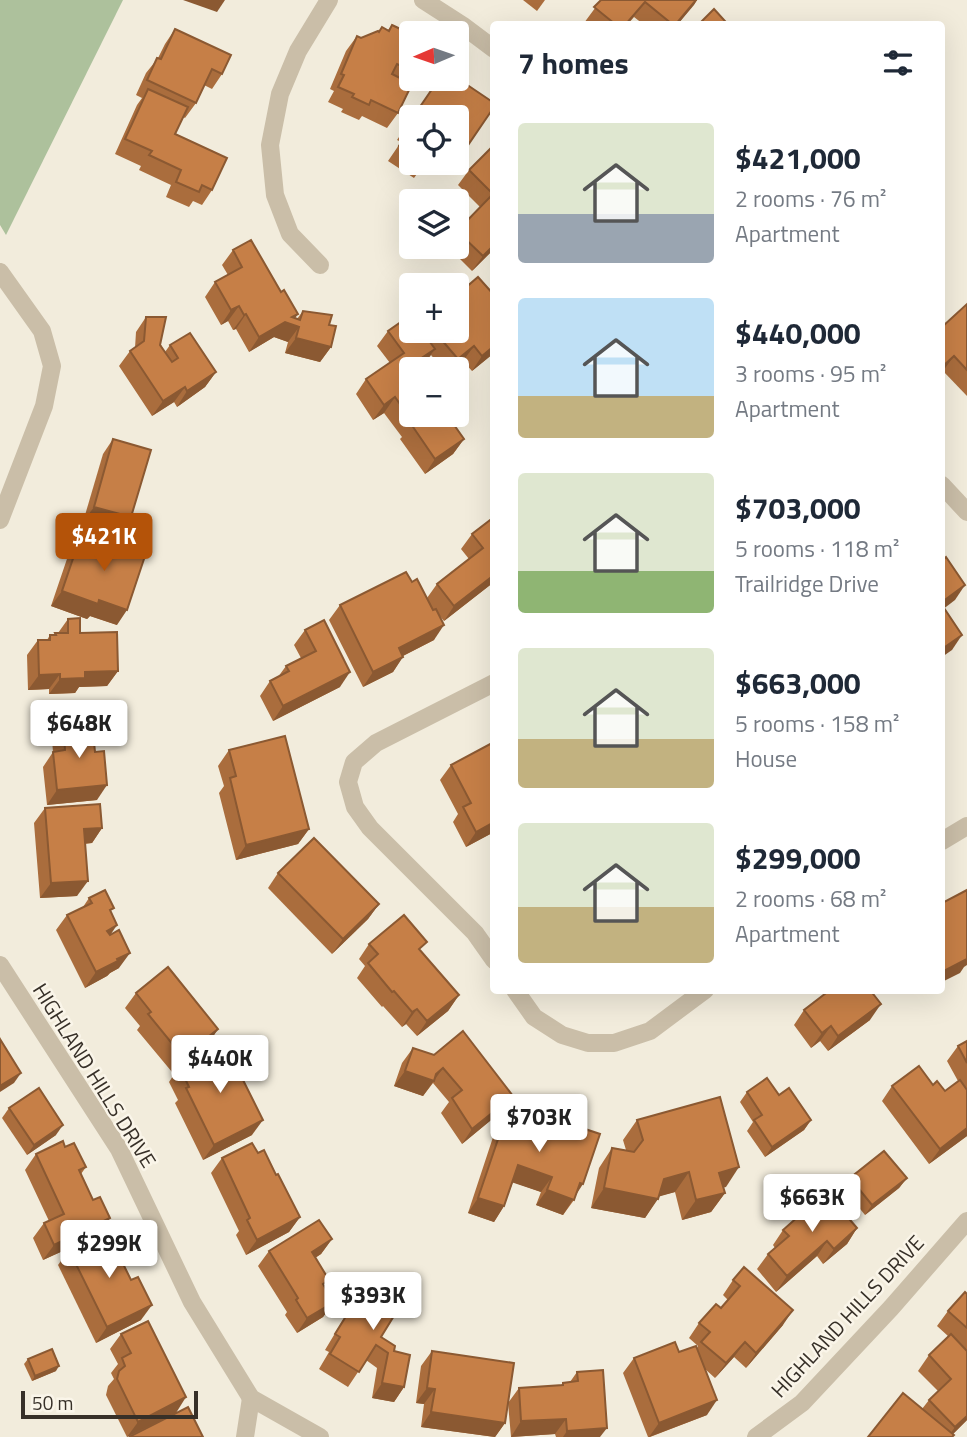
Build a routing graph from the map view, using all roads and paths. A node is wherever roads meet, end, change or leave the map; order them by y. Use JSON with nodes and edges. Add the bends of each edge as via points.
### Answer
{"nodes":[{"id":1,"x":330,"y":0,"type":"edge"},
{"id":2,"x":423,"y":0,"type":"edge"},
{"id":3,"x":490,"y":46,"type":"edge"},
{"id":4,"x":320,"y":265,"type":"dead end"},
{"id":5,"x":0,"y":272,"type":"edge"},
{"id":6,"x":945,"y":488,"type":"edge"},
{"id":7,"x":967,"y":512,"type":"edge"},
{"id":8,"x":0,"y":520,"type":"edge"},
{"id":9,"x":490,"y":685,"type":"edge"},
{"id":10,"x":967,"y":826,"type":"edge"},
{"id":11,"x":945,"y":839,"type":"edge"},
{"id":12,"x":490,"y":954,"type":"edge"},
{"id":13,"x":0,"y":965,"type":"edge"},
{"id":14,"x":518,"y":994,"type":"edge"},
{"id":15,"x":700,"y":994,"type":"edge"},
{"id":16,"x":967,"y":1221,"type":"edge"},
{"id":17,"x":251,"y":1398,"type":"junction"},
{"id":18,"x":244,"y":1437,"type":"edge"},
{"id":19,"x":320,"y":1437,"type":"edge"},
{"id":20,"x":756,"y":1437,"type":"edge"}],
"edges":[{"from":1,"to":4,"type":"street","via":[[298,51],[280,94],[270,145],[275,195],[290,234]]},
{"from":2,"to":3,"type":"street"},
{"from":5,"to":8,"type":"street","via":[[42,331],[52,366],[44,406]]},
{"from":6,"to":7,"type":"street"},
{"from":9,"to":12,"type":"street","via":[[376,743],[354,762],[348,782],[355,807],[370,828],[475,933]]},
{"from":10,"to":11,"type":"street"},
{"from":13,"to":17,"type":"street","name":"HIGHLAND HILLS DRIVE","via":[[119,1149],[192,1302]]},
{"from":14,"to":15,"type":"street","via":[[534,1017],[562,1035],[588,1043],[614,1043],[650,1031]]},
{"from":16,"to":20,"type":"street","name":"HIGHLAND HILLS DRIVE","via":[[802,1403]]},
{"from":17,"to":18,"type":"street"},
{"from":17,"to":19,"type":"street","name":"HIGHLAND HILLS DRIVE"}]}
